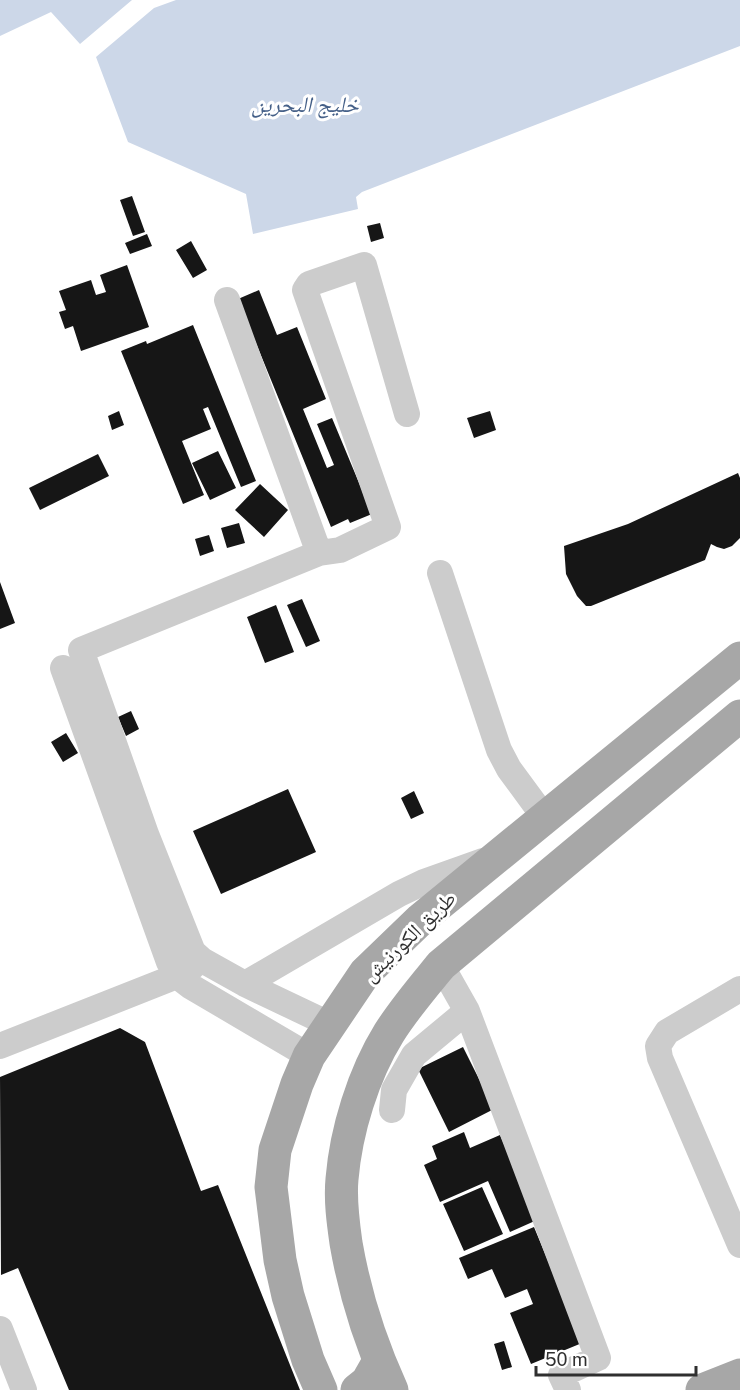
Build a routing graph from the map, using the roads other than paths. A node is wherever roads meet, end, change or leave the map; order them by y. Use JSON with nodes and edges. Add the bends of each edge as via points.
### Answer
{"nodes":[{"id":1,"x":227,"y":300,"type":"dead end"},
{"id":2,"x":407,"y":414,"type":"dead end"},
{"id":3,"x":319,"y":553,"type":"junction"},
{"id":4,"x":440,"y":573,"type":"dead end"},
{"id":5,"x":740,"y":658,"type":"edge"},
{"id":6,"x":63,"y":668,"type":"dead end"},
{"id":7,"x":740,"y":716,"type":"edge"},
{"id":8,"x":545,"y":818,"type":"junction"},
{"id":9,"x":136,"y":838,"type":"junction"},
{"id":10,"x":498,"y":856,"type":"junction"},
{"id":11,"x":202,"y":960,"type":"junction"},
{"id":12,"x":441,"y":965,"type":"junction"},
{"id":13,"x":177,"y":976,"type":"junction"},
{"id":14,"x":245,"y":984,"type":"junction"},
{"id":15,"x":740,"y":989,"type":"edge"},
{"id":16,"x":740,"y":1003,"type":"edge"},
{"id":17,"x":467,"y":1011,"type":"junction"},
{"id":18,"x":331,"y":1025,"type":"junction"},
{"id":19,"x":667,"y":1032,"type":"junction"},
{"id":20,"x":0,"y":1046,"type":"edge"},
{"id":21,"x":309,"y":1056,"type":"junction"},
{"id":22,"x":392,"y":1110,"type":"dead end"},
{"id":23,"x":740,"y":1245,"type":"edge"},
{"id":24,"x":0,"y":1329,"type":"edge"},
{"id":25,"x":740,"y":1375,"type":"edge"},
{"id":26,"x":385,"y":1376,"type":"edge"},
{"id":27,"x":323,"y":1388,"type":"edge"},
{"id":28,"x":24,"y":1390,"type":"edge"},
{"id":29,"x":357,"y":1390,"type":"edge"},
{"id":30,"x":568,"y":1390,"type":"edge"},
{"id":31,"x":702,"y":1390,"type":"edge"}],
"edges":[{"from":1,"to":3,"type":"street"},
{"from":2,"to":3,"type":"street","via":[[364,265],[309,284],[306,290],[388,527],[340,550]]},
{"from":3,"to":9,"type":"street","via":[[81,650]]},
{"from":4,"to":8,"type":"street","via":[[499,750]]},
{"from":5,"to":8,"type":"main road","name":"طريق الكورنيش"},
{"from":6,"to":9,"type":"street"},
{"from":7,"to":12,"type":"main road","name":"طريق الكورنيش"},
{"from":8,"to":10,"type":"main road","name":"طريق الكورنيش"},
{"from":9,"to":11,"type":"street","via":[[193,952]]},
{"from":9,"to":13,"type":"street","via":[[169,962]]},
{"from":10,"to":14,"type":"street","via":[[399,894]]},
{"from":10,"to":18,"type":"main road","name":"طريق الكورنيش","via":[[421,919],[365,973]]},
{"from":11,"to":13,"type":"street"},
{"from":11,"to":14,"type":"street"},
{"from":12,"to":17,"type":"street"},
{"from":12,"to":26,"type":"main road","name":"طريق الكورنيش","via":[[388,1035],[368,1076],[355,1109],[342,1181],[343,1222],[351,1269],[359,1305]]},
{"from":13,"to":20,"type":"street"},
{"from":13,"to":21,"type":"street"},
{"from":14,"to":18,"type":"street"},
{"from":15,"to":19,"type":"street"},
{"from":16,"to":19,"type":"street"},
{"from":17,"to":22,"type":"street","via":[[414,1055],[394,1090]]},
{"from":17,"to":30,"type":"street","via":[[598,1358],[561,1374]]},
{"from":18,"to":21,"type":"main road","name":"طريق الكورنيش"},
{"from":19,"to":23,"type":"street","via":[[657,1046],[660,1058]]},
{"from":21,"to":27,"type":"main road","name":"طريق الكورنيش","via":[[275,1150],[271,1187],[288,1296],[308,1360]]},
{"from":24,"to":28,"type":"street"},
{"from":25,"to":31,"type":"main road"},
{"from":26,"to":29,"type":"main road"}]}
